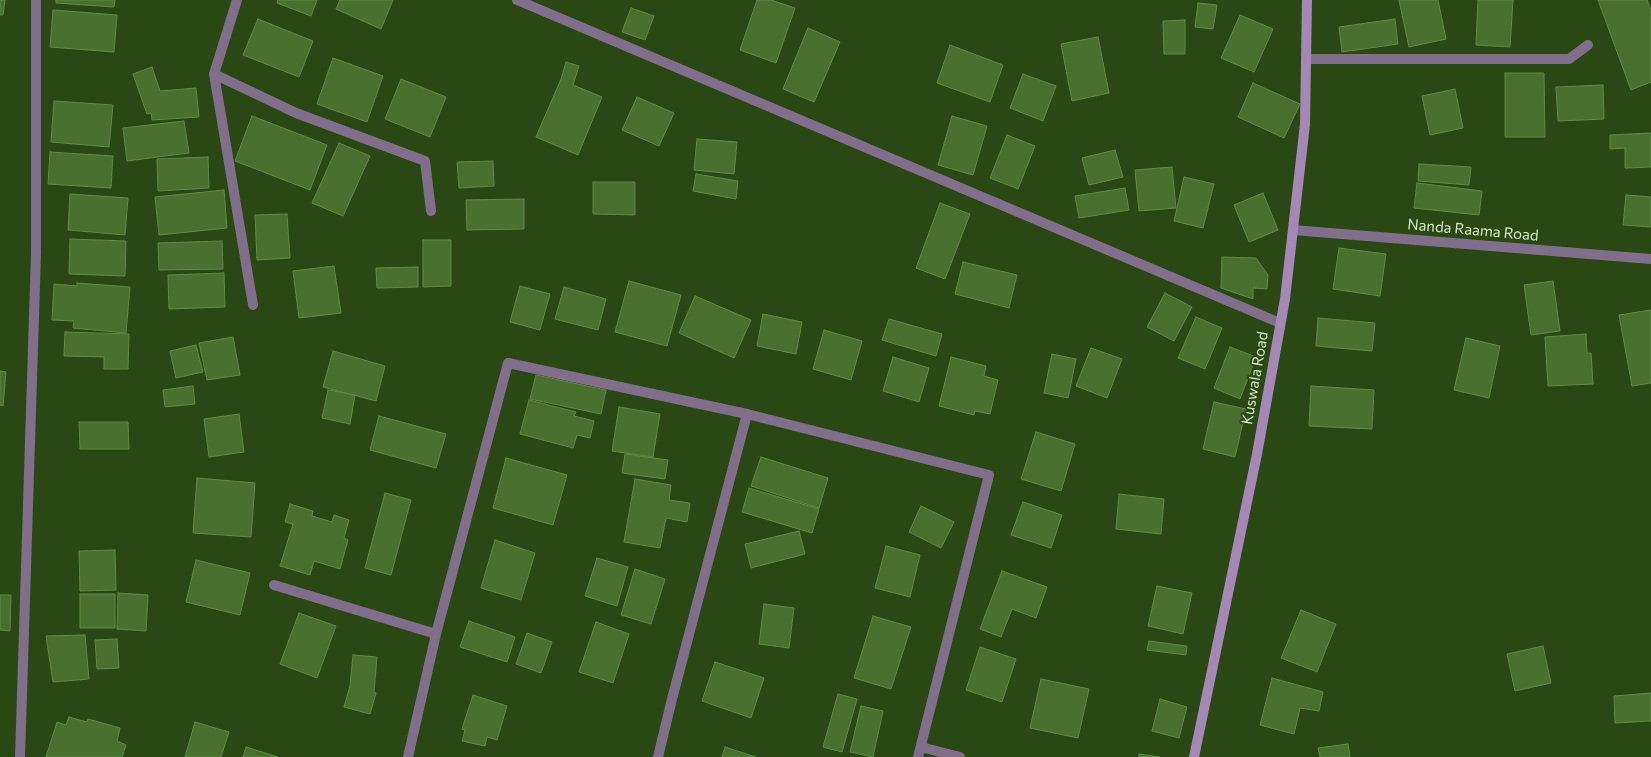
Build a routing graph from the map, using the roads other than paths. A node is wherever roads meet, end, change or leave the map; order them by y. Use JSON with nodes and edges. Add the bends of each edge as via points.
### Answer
{"nodes":[{"id":1,"x":36,"y":0,"type":"edge"},
{"id":2,"x":237,"y":0,"type":"edge"},
{"id":3,"x":517,"y":0,"type":"edge"},
{"id":4,"x":1307,"y":0,"type":"edge"},
{"id":5,"x":1588,"y":45,"type":"dead end"},
{"id":6,"x":1306,"y":59,"type":"junction"},
{"id":7,"x":214,"y":74,"type":"junction"},
{"id":8,"x":431,"y":211,"type":"dead end"},
{"id":9,"x":1293,"y":230,"type":"junction"},
{"id":10,"x":1651,"y":259,"type":"edge"},
{"id":11,"x":253,"y":305,"type":"dead end"},
{"id":12,"x":1280,"y":323,"type":"junction"},
{"id":13,"x":747,"y":414,"type":"junction"},
{"id":14,"x":274,"y":585,"type":"dead end"},
{"id":15,"x":436,"y":634,"type":"junction"},
{"id":16,"x":920,"y":752,"type":"edge"},
{"id":17,"x":20,"y":757,"type":"edge"},
{"id":18,"x":408,"y":757,"type":"edge"},
{"id":19,"x":658,"y":757,"type":"edge"},
{"id":20,"x":960,"y":757,"type":"edge"},
{"id":21,"x":1194,"y":757,"type":"edge"}],
"edges":[{"from":1,"to":17,"type":"street","via":[[36,253]]},
{"from":2,"to":7,"type":"street"},
{"from":3,"to":12,"type":"street"},
{"from":4,"to":6,"type":"street","name":"Kuswala Road"},
{"from":5,"to":6,"type":"street","via":[[1569,60]]},
{"from":6,"to":9,"type":"street","name":"Kuswala Road","via":[[1305,124]]},
{"from":7,"to":8,"type":"street","via":[[296,113],[424,161]]},
{"from":7,"to":11,"type":"street"},
{"from":9,"to":10,"type":"street","name":"Nanda Raama Road"},
{"from":9,"to":12,"type":"street","name":"Kuswala Road"},
{"from":12,"to":21,"type":"street","name":"Kuswala Road","via":[[1257,454]]},
{"from":13,"to":15,"type":"street","via":[[508,364]]},
{"from":13,"to":16,"type":"street","via":[[989,475]]},
{"from":13,"to":19,"type":"street"},
{"from":14,"to":15,"type":"street"},
{"from":15,"to":18,"type":"street"},
{"from":16,"to":20,"type":"street"}]}
